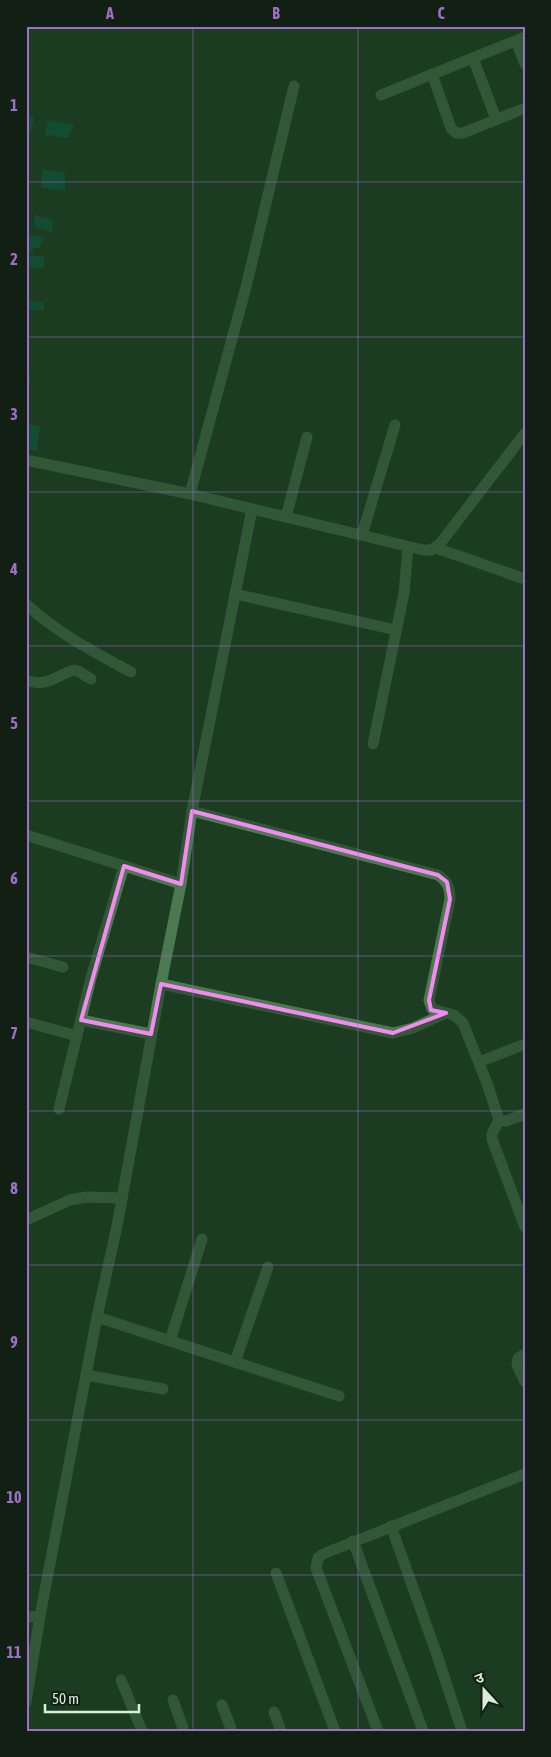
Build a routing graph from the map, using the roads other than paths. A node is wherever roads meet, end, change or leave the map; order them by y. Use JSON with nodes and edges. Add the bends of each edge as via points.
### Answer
{"nodes":[{"id":1,"x":520,"y":39,"type":"edge"},
{"id":2,"x":473,"y":58,"type":"junction"},
{"id":3,"x":525,"y":64,"type":"edge"},
{"id":4,"x":432,"y":74,"type":"junction"},
{"id":5,"x":294,"y":86,"type":"dead end"},
{"id":6,"x":381,"y":95,"type":"dead end"},
{"id":7,"x":525,"y":108,"type":"edge"},
{"id":8,"x":496,"y":120,"type":"junction"},
{"id":9,"x":395,"y":425,"type":"dead end"},
{"id":10,"x":525,"y":433,"type":"edge"},
{"id":11,"x":308,"y":437,"type":"dead end"},
{"id":12,"x":26,"y":460,"type":"edge"},
{"id":13,"x":190,"y":494,"type":"junction"},
{"id":14,"x":252,"y":509,"type":"junction"},
{"id":15,"x":286,"y":517,"type":"junction"},
{"id":16,"x":362,"y":536,"type":"junction"},
{"id":17,"x":408,"y":546,"type":"junction"},
{"id":18,"x":436,"y":548,"type":"junction"},
{"id":19,"x":525,"y":579,"type":"edge"},
{"id":20,"x":235,"y":594,"type":"junction"},
{"id":21,"x":26,"y":604,"type":"edge"},
{"id":22,"x":396,"y":630,"type":"junction"},
{"id":23,"x":131,"y":672,"type":"dead end"},
{"id":24,"x":91,"y":679,"type":"dead end"},
{"id":25,"x":26,"y":680,"type":"edge"},
{"id":26,"x":373,"y":744,"type":"dead end"},
{"id":27,"x":192,"y":812,"type":"junction"},
{"id":28,"x":26,"y":835,"type":"edge"},
{"id":29,"x":124,"y":866,"type":"junction"},
{"id":30,"x":181,"y":884,"type":"junction"},
{"id":31,"x":26,"y":957,"type":"edge"},
{"id":32,"x":63,"y":968,"type":"dead end"},
{"id":33,"x":161,"y":984,"type":"junction"},
{"id":34,"x":446,"y":1013,"type":"junction"},
{"id":35,"x":81,"y":1020,"type":"junction"},
{"id":36,"x":26,"y":1022,"type":"edge"},
{"id":37,"x":151,"y":1034,"type":"junction"},
{"id":38,"x":77,"y":1036,"type":"junction"},
{"id":39,"x":525,"y":1044,"type":"edge"},
{"id":40,"x":479,"y":1062,"type":"junction"},
{"id":41,"x":59,"y":1109,"type":"dead end"},
{"id":42,"x":525,"y":1114,"type":"edge"},
{"id":43,"x":499,"y":1120,"type":"junction"},
{"id":44,"x":122,"y":1198,"type":"junction"},
{"id":45,"x":26,"y":1220,"type":"edge"},
{"id":46,"x":525,"y":1227,"type":"edge"},
{"id":47,"x":202,"y":1239,"type":"dead end"},
{"id":48,"x":268,"y":1267,"type":"dead end"},
{"id":49,"x":97,"y":1317,"type":"junction"},
{"id":50,"x":170,"y":1341,"type":"junction"},
{"id":51,"x":525,"y":1354,"type":"edge"},
{"id":52,"x":235,"y":1362,"type":"junction"},
{"id":53,"x":86,"y":1375,"type":"junction"},
{"id":54,"x":525,"y":1382,"type":"edge"},
{"id":55,"x":163,"y":1389,"type":"dead end"},
{"id":56,"x":339,"y":1396,"type":"dead end"},
{"id":57,"x":525,"y":1474,"type":"edge"},
{"id":58,"x":391,"y":1526,"type":"junction"},
{"id":59,"x":353,"y":1540,"type":"junction"},
{"id":60,"x":276,"y":1573,"type":"dead end"},
{"id":61,"x":40,"y":1616,"type":"junction"},
{"id":62,"x":26,"y":1617,"type":"edge"},
{"id":63,"x":120,"y":1680,"type":"dead end"},
{"id":64,"x":172,"y":1700,"type":"dead end"},
{"id":65,"x":26,"y":1702,"type":"edge"},
{"id":66,"x":222,"y":1705,"type":"dead end"},
{"id":67,"x":274,"y":1712,"type":"dead end"},
{"id":68,"x":142,"y":1731,"type":"edge"},
{"id":69,"x":184,"y":1731,"type":"edge"},
{"id":70,"x":232,"y":1731,"type":"edge"},
{"id":71,"x":281,"y":1731,"type":"edge"},
{"id":72,"x":335,"y":1731,"type":"edge"},
{"id":73,"x":378,"y":1731,"type":"edge"},
{"id":74,"x":423,"y":1731,"type":"edge"},
{"id":75,"x":462,"y":1731,"type":"edge"}],
"edges":[{"from":1,"to":2,"type":"street"},
{"from":1,"to":3,"type":"street"},
{"from":2,"to":4,"type":"street"},
{"from":2,"to":8,"type":"street"},
{"from":4,"to":6,"type":"street"},
{"from":4,"to":8,"type":"street","via":[[453,131],[463,133]]},
{"from":5,"to":13,"type":"street","via":[[246,287]]},
{"from":7,"to":8,"type":"street"},
{"from":9,"to":16,"type":"street"},
{"from":10,"to":18,"type":"street"},
{"from":11,"to":15,"type":"street"},
{"from":12,"to":13,"type":"street"},
{"from":13,"to":14,"type":"street"},
{"from":14,"to":15,"type":"street"},
{"from":14,"to":20,"type":"street"},
{"from":15,"to":16,"type":"street"},
{"from":16,"to":17,"type":"street"},
{"from":17,"to":18,"type":"street","via":[[423,550]]},
{"from":17,"to":22,"type":"street"},
{"from":18,"to":19,"type":"street"},
{"from":20,"to":22,"type":"street"},
{"from":20,"to":27,"type":"street"},
{"from":21,"to":23,"type":"street","via":[[69,637]]},
{"from":22,"to":26,"type":"street"},
{"from":24,"to":25,"type":"street","via":[[74,670],[44,683]]},
{"from":27,"to":30,"type":"street"},
{"from":27,"to":34,"type":"street","via":[[442,878],[447,882],[450,899],[429,1000],[432,1009]]},
{"from":28,"to":29,"type":"street"},
{"from":29,"to":30,"type":"street"},
{"from":29,"to":35,"type":"street"},
{"from":30,"to":33,"type":"street"},
{"from":31,"to":32,"type":"street"},
{"from":33,"to":34,"type":"street","via":[[394,1033]]},
{"from":33,"to":37,"type":"street"},
{"from":34,"to":40,"type":"street","via":[[463,1023]]},
{"from":35,"to":37,"type":"street"},
{"from":35,"to":38,"type":"street"},
{"from":36,"to":38,"type":"street"},
{"from":37,"to":44,"type":"street"},
{"from":38,"to":41,"type":"street"},
{"from":39,"to":40,"type":"street"},
{"from":40,"to":43,"type":"street"},
{"from":42,"to":43,"type":"street","via":[[506,1121]]},
{"from":43,"to":46,"type":"street","via":[[492,1139]]},
{"from":44,"to":45,"type":"street","via":[[70,1200]]},
{"from":44,"to":49,"type":"street"},
{"from":47,"to":50,"type":"street"},
{"from":48,"to":52,"type":"street"},
{"from":49,"to":50,"type":"street"},
{"from":49,"to":53,"type":"street"},
{"from":50,"to":52,"type":"street"},
{"from":51,"to":54,"type":"street","via":[[517,1362]]},
{"from":52,"to":56,"type":"street"},
{"from":53,"to":55,"type":"street"},
{"from":53,"to":61,"type":"street"},
{"from":57,"to":58,"type":"street"},
{"from":58,"to":59,"type":"street"},
{"from":58,"to":75,"type":"street"},
{"from":59,"to":73,"type":"street","via":[[323,1554],[318,1558],[316,1568]]},
{"from":59,"to":74,"type":"street"},
{"from":60,"to":72,"type":"street"},
{"from":61,"to":62,"type":"street"},
{"from":61,"to":65,"type":"street"},
{"from":63,"to":68,"type":"street"},
{"from":64,"to":69,"type":"street"},
{"from":66,"to":70,"type":"street"},
{"from":67,"to":71,"type":"street"}]}
